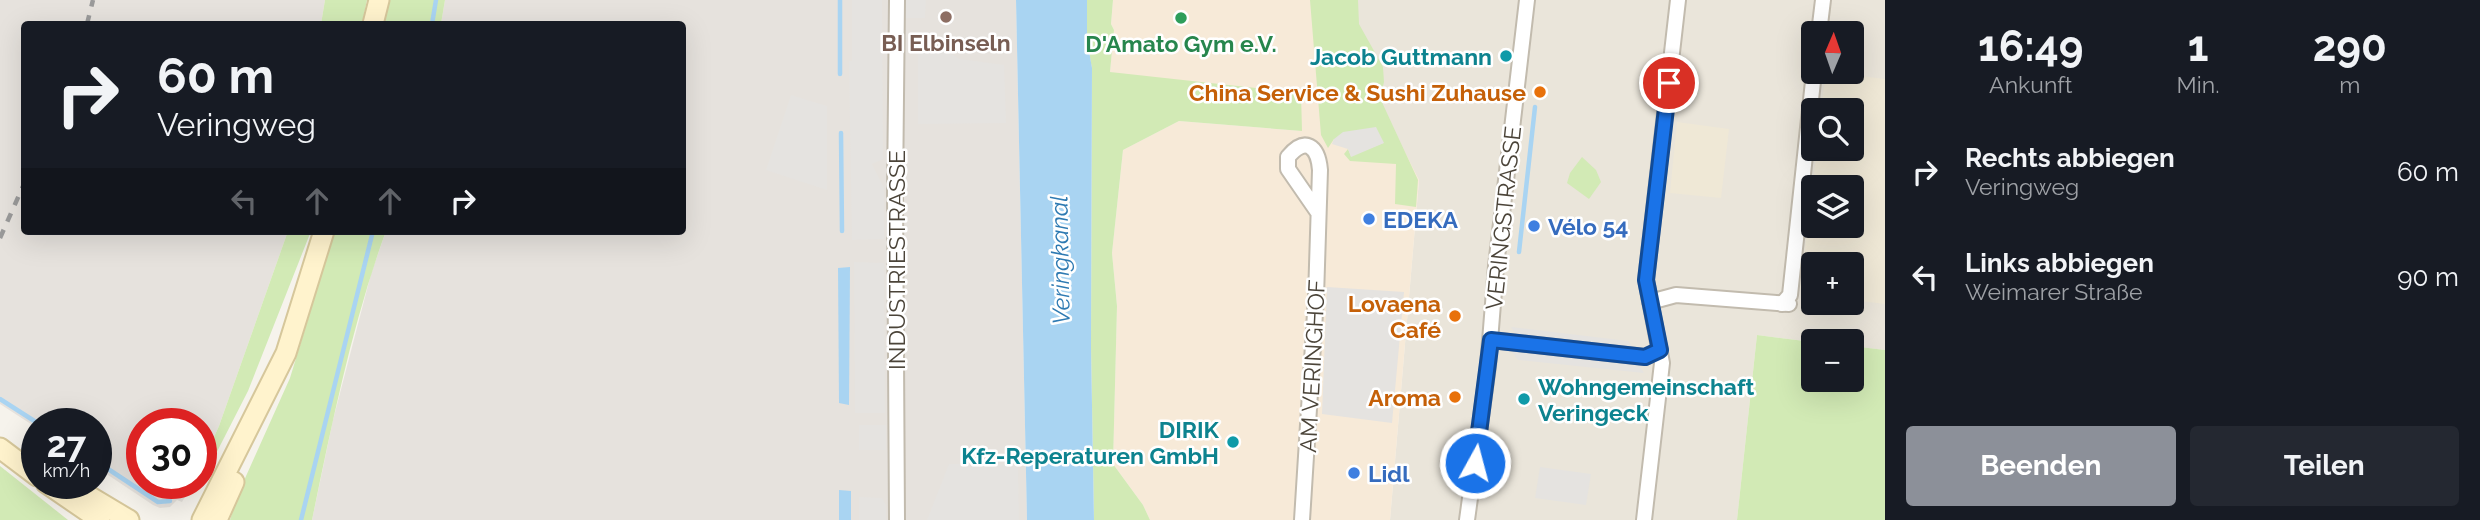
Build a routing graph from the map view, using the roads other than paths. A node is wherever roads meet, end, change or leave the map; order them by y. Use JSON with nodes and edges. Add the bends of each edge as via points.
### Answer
{"nodes":[{"id":1,"x":379,"y":0,"type":"edge"},
{"id":2,"x":897,"y":0,"type":"edge"},
{"id":3,"x":1527,"y":0,"type":"edge"},
{"id":4,"x":1678,"y":0,"type":"edge"},
{"id":5,"x":1823,"y":0,"type":"edge"},
{"id":6,"x":374,"y":21,"type":"edge"},
{"id":7,"x":1820,"y":21,"type":"edge"},
{"id":8,"x":1813,"y":84,"type":"edge"},
{"id":9,"x":1317,"y":211,"type":"dead end"},
{"id":10,"x":323,"y":235,"type":"edge"},
{"id":11,"x":1650,"y":302,"type":"junction"},
{"id":12,"x":1491,"y":340,"type":"junction"},
{"id":13,"x":1660,"y":350,"type":"junction"},
{"id":14,"x":0,"y":440,"type":"edge"},
{"id":15,"x":0,"y":448,"type":"edge"},
{"id":16,"x":21,"y":453,"type":"edge"},
{"id":17,"x":21,"y":464,"type":"edge"},
{"id":18,"x":69,"y":499,"type":"edge"},
{"id":19,"x":94,"y":499,"type":"edge"},
{"id":20,"x":205,"y":518,"type":"edge"},
{"id":21,"x":100,"y":520,"type":"edge"},
{"id":22,"x":129,"y":520,"type":"edge"},
{"id":23,"x":897,"y":520,"type":"edge"},
{"id":24,"x":1302,"y":520,"type":"edge"},
{"id":25,"x":1467,"y":520,"type":"edge"},
{"id":26,"x":1644,"y":520,"type":"edge"}],
"edges":[{"from":1,"to":6,"type":"main road"},
{"from":2,"to":23,"type":"street","name":"INDUSTRIESTRASSE"},
{"from":3,"to":12,"type":"street","name":"VERINGSTRASSE"},
{"from":4,"to":11,"type":"street","via":[[1646,280]]},
{"from":5,"to":7,"type":"street"},
{"from":8,"to":11,"type":"street","via":[[1786,304],[1676,295]]},
{"from":9,"to":24,"type":"street","name":"AM VERINGHOF"},
{"from":10,"to":20,"type":"main road","via":[[286,353]]},
{"from":11,"to":13,"type":"street"},
{"from":12,"to":13,"type":"street","via":[[1645,357]]},
{"from":12,"to":25,"type":"street","name":"VERINGSTRASSE"},
{"from":13,"to":26,"type":"street"},
{"from":14,"to":16,"type":"main road"},
{"from":15,"to":17,"type":"main road"},
{"from":18,"to":21,"type":"main road"},
{"from":19,"to":22,"type":"main road"}]}
